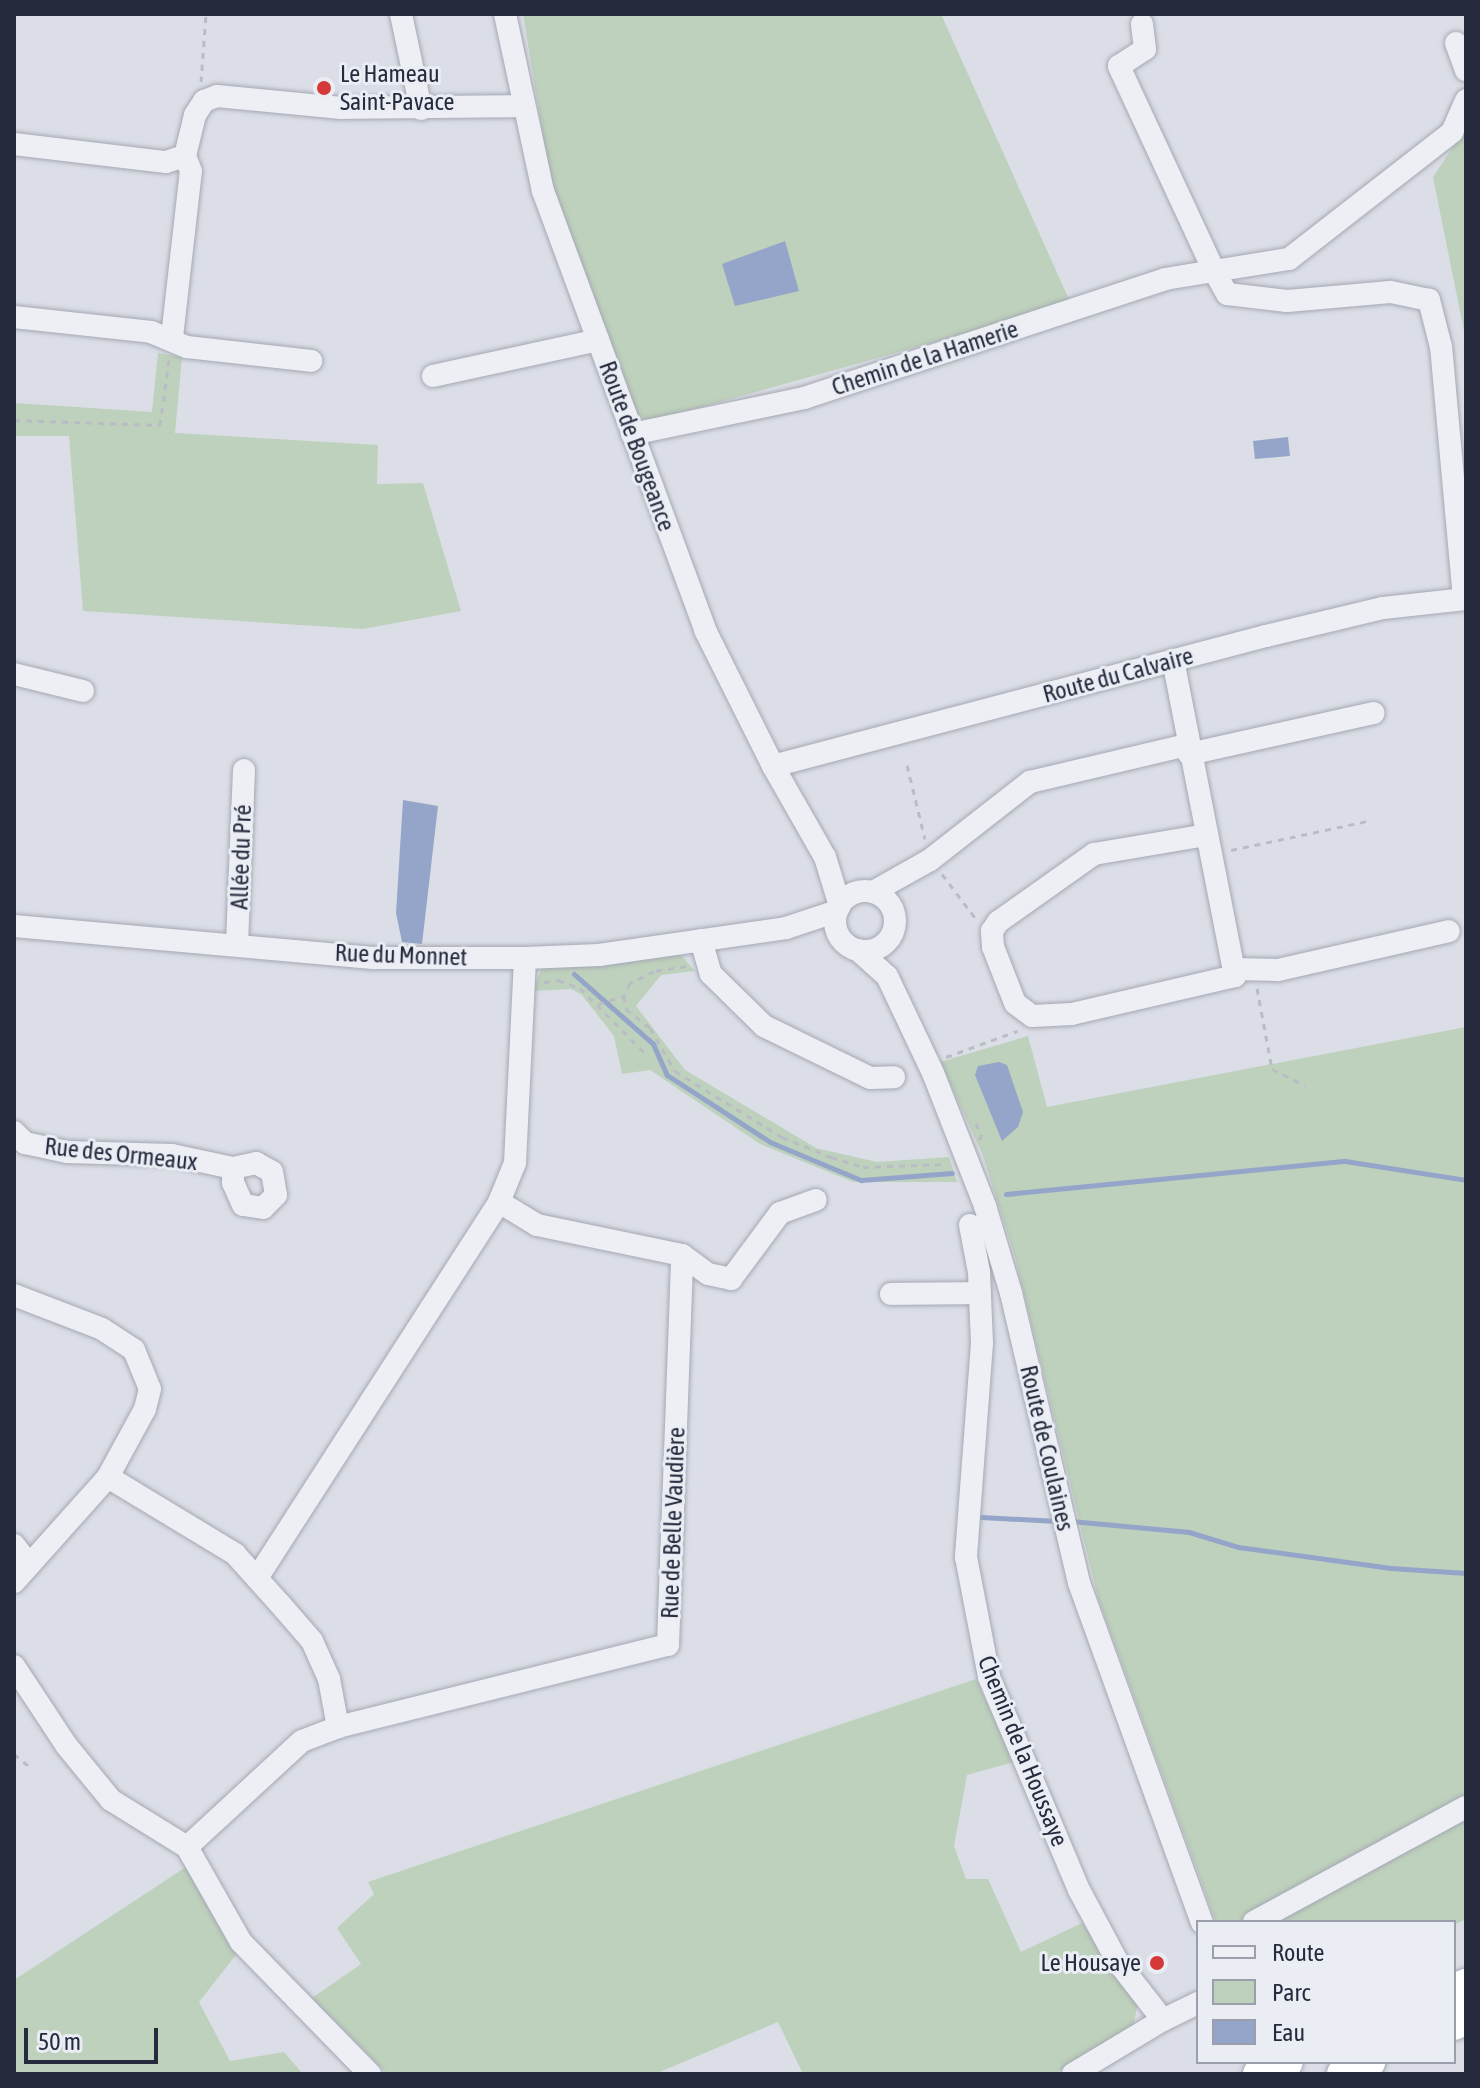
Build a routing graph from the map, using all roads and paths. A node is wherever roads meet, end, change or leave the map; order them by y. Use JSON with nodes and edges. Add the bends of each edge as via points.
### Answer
{"nodes":[{"id":1,"x":206,"y":14,"type":"edge"},
{"id":2,"x":401,"y":14,"type":"edge"},
{"id":3,"x":505,"y":14,"type":"edge"},
{"id":4,"x":1142,"y":24,"type":"dead end"},
{"id":5,"x":1456,"y":43,"type":"dead end"},
{"id":6,"x":1466,"y":70,"type":"edge"},
{"id":7,"x":1466,"y":100,"type":"edge"},
{"id":8,"x":204,"y":101,"type":"junction"},
{"id":9,"x":524,"y":106,"type":"junction"},
{"id":10,"x":421,"y":109,"type":"junction"},
{"id":11,"x":14,"y":144,"type":"edge"},
{"id":12,"x":185,"y":156,"type":"junction"},
{"id":13,"x":1214,"y":271,"type":"junction"},
{"id":14,"x":14,"y":317,"type":"edge"},
{"id":15,"x":172,"y":337,"type":"junction"},
{"id":16,"x":598,"y":340,"type":"junction"},
{"id":17,"x":311,"y":361,"type":"dead end"},
{"id":18,"x":433,"y":376,"type":"dead end"},
{"id":19,"x":14,"y":420,"type":"edge"},
{"id":20,"x":632,"y":434,"type":"junction"},
{"id":21,"x":1465,"y":599,"type":"edge"},
{"id":22,"x":1173,"y":660,"type":"junction"},
{"id":23,"x":14,"y":674,"type":"edge"},
{"id":24,"x":83,"y":691,"type":"dead end"},
{"id":25,"x":1374,"y":713,"type":"dead end"},
{"id":26,"x":1188,"y":750,"type":"junction"},
{"id":27,"x":773,"y":766,"type":"junction"},
{"id":28,"x":244,"y":770,"type":"dead end"},
{"id":29,"x":1368,"y":821,"type":"dead end"},
{"id":30,"x":1209,"y":844,"type":"junction"},
{"id":31,"x":825,"y":857,"type":"junction"},
{"id":32,"x":918,"y":869,"type":"junction"},
{"id":33,"x":868,"y":892,"type":"junction"},
{"id":34,"x":892,"y":906,"type":"junction"},
{"id":35,"x":838,"y":908,"type":"junction"},
{"id":36,"x":14,"y":926,"type":"edge"},
{"id":37,"x":786,"y":928,"type":"junction"},
{"id":38,"x":1449,"y":931,"type":"dead end"},
{"id":39,"x":888,"y":939,"type":"junction"},
{"id":40,"x":701,"y":940,"type":"junction"},
{"id":41,"x":237,"y":944,"type":"junction"},
{"id":42,"x":850,"y":944,"type":"junction"},
{"id":43,"x":525,"y":958,"type":"junction"},
{"id":44,"x":706,"y":962,"type":"junction"},
{"id":45,"x":1235,"y":969,"type":"junction"},
{"id":46,"x":1259,"y":972,"type":"junction"},
{"id":47,"x":887,"y":976,"type":"junction"},
{"id":48,"x":525,"y":985,"type":"junction"},
{"id":49,"x":624,"y":996,"type":"junction"},
{"id":50,"x":598,"y":1004,"type":"junction"},
{"id":51,"x":1032,"y":1016,"type":"junction"},
{"id":52,"x":647,"y":1055,"type":"dead end"},
{"id":53,"x":946,"y":1057,"type":"dead end"},
{"id":54,"x":894,"y":1077,"type":"dead end"},
{"id":55,"x":1305,"y":1085,"type":"dead end"},
{"id":56,"x":14,"y":1132,"type":"edge"},
{"id":57,"x":954,"y":1163,"type":"dead end"},
{"id":58,"x":233,"y":1168,"type":"dead end"},
{"id":59,"x":816,"y":1200,"type":"dead end"},
{"id":60,"x":499,"y":1202,"type":"junction"},
{"id":61,"x":970,"y":1225,"type":"dead end"},
{"id":62,"x":682,"y":1255,"type":"junction"},
{"id":63,"x":980,"y":1293,"type":"junction"},
{"id":64,"x":891,"y":1294,"type":"dead end"},
{"id":65,"x":14,"y":1295,"type":"edge"},
{"id":66,"x":108,"y":1477,"type":"junction"},
{"id":67,"x":14,"y":1545,"type":"edge"},
{"id":68,"x":29,"y":1564,"type":"junction"},
{"id":69,"x":257,"y":1578,"type":"junction"},
{"id":70,"x":14,"y":1582,"type":"edge"},
{"id":71,"x":14,"y":1666,"type":"edge"},
{"id":72,"x":338,"y":1727,"type":"junction"},
{"id":73,"x":14,"y":1754,"type":"edge"},
{"id":74,"x":30,"y":1767,"type":"dead end"},
{"id":75,"x":1466,"y":1807,"type":"edge"},
{"id":76,"x":187,"y":1847,"type":"junction"},
{"id":77,"x":1201,"y":1920,"type":"edge"},
{"id":78,"x":1258,"y":1920,"type":"edge"},
{"id":79,"x":1196,"y":2004,"type":"edge"},
{"id":80,"x":1163,"y":2020,"type":"junction"},
{"id":81,"x":1282,"y":2064,"type":"edge"},
{"id":82,"x":1365,"y":2064,"type":"edge"},
{"id":83,"x":370,"y":2074,"type":"edge"},
{"id":84,"x":1073,"y":2074,"type":"edge"},
{"id":85,"x":1258,"y":2074,"type":"edge"},
{"id":86,"x":1343,"y":2074,"type":"edge"}],
"edges":[{"from":1,"to":8,"type":"path","via":[[200,80]]},
{"from":2,"to":10,"type":"street"},
{"from":3,"to":9,"type":"street","name":"Route de Bougeance"},
{"from":4,"to":13,"type":"street","via":[[1145,49],[1119,66]]},
{"from":5,"to":6,"type":"street"},
{"from":7,"to":13,"type":"street","name":"Chemin de la Hamerie","via":[[1452,132],[1289,259]]},
{"from":8,"to":10,"type":"street","via":[[217,96],[341,108]]},
{"from":8,"to":12,"type":"street"},
{"from":9,"to":10,"type":"street"},
{"from":9,"to":16,"type":"street","name":"Route de Bougeance","via":[[543,191]]},
{"from":11,"to":12,"type":"street","via":[[166,162]]},
{"from":12,"to":15,"type":"street","via":[[191,171]]},
{"from":13,"to":20,"type":"street","name":"Chemin de la Hamerie","via":[[1165,279],[804,398]]},
{"from":13,"to":21,"type":"street","via":[[1227,294],[1287,301],[1390,292],[1429,300],[1441,347]]},
{"from":14,"to":15,"type":"street"},
{"from":15,"to":17,"type":"street","via":[[187,347]]},
{"from":15,"to":19,"type":"path","via":[[160,425]]},
{"from":16,"to":18,"type":"street"},
{"from":16,"to":20,"type":"street","name":"Route de Bougeance"},
{"from":20,"to":27,"type":"street","name":"Route de Bougeance","via":[[705,630]]},
{"from":21,"to":22,"type":"street","name":"Route du Calvaire","via":[[1383,608]]},
{"from":22,"to":26,"type":"street"},
{"from":22,"to":27,"type":"street","name":"Route du Calvaire"},
{"from":23,"to":24,"type":"street"},
{"from":25,"to":26,"type":"street"},
{"from":26,"to":30,"type":"street"},
{"from":26,"to":32,"type":"street","via":[[1030,782]]},
{"from":27,"to":31,"type":"street","name":"Route de Bougeance"},
{"from":28,"to":41,"type":"street","name":"Allée du Pré"},
{"from":29,"to":30,"type":"path"},
{"from":30,"to":45,"type":"street"},
{"from":30,"to":51,"type":"street","via":[[1094,854],[998,922],[992,931],[993,947],[1015,1003]]},
{"from":31,"to":33,"type":"street","name":"Route de Bougeance"},
{"from":31,"to":35,"type":"street","name":"Route de Bougeance"},
{"from":32,"to":33,"type":"street"},
{"from":32,"to":34,"type":"street"},
{"from":33,"to":34,"type":"street"},
{"from":33,"to":35,"type":"street"},
{"from":34,"to":39,"type":"street","via":[[895,925]]},
{"from":35,"to":37,"type":"street","name":"Rue du Monnet"},
{"from":35,"to":42,"type":"street"},
{"from":36,"to":41,"type":"street","name":"Rue du Monnet"},
{"from":37,"to":40,"type":"street","name":"Rue du Monnet"},
{"from":37,"to":42,"type":"street","name":"Rue du Monnet"},
{"from":38,"to":46,"type":"street"},
{"from":39,"to":42,"type":"street","via":[[877,948]]},
{"from":39,"to":47,"type":"street","name":"Route de Coulaines"},
{"from":40,"to":43,"type":"street","name":"Rue du Monnet","via":[[599,955]]},
{"from":40,"to":44,"type":"street"},
{"from":41,"to":43,"type":"street","name":"Rue du Monnet","via":[[376,958]]},
{"from":42,"to":47,"type":"street","name":"Route de Coulaines"},
{"from":43,"to":48,"type":"street"},
{"from":44,"to":49,"type":"path","via":[[654,971],[630,983]]},
{"from":44,"to":54,"type":"street","via":[[711,974],[764,1026],[870,1078]]},
{"from":45,"to":46,"type":"street"},
{"from":45,"to":51,"type":"street","via":[[1229,980],[1072,1014]]},
{"from":46,"to":55,"type":"path","via":[[1272,1069]]},
{"from":47,"to":77,"type":"street","name":"Route de Coulaines","via":[[933,1073],[985,1206],[1011,1293],[1079,1583]]},
{"from":48,"to":50,"type":"path","via":[[568,982]]},
{"from":48,"to":60,"type":"street","via":[[515,1163]]},
{"from":49,"to":50,"type":"path"},
{"from":49,"to":57,"type":"path","via":[[626,1009],[650,1028],[675,1071],[782,1137],[863,1167]]},
{"from":50,"to":52,"type":"path"},
{"from":51,"to":53,"type":"path","via":[[1020,1030]]},
{"from":56,"to":58,"type":"street","name":"Rue des Ormeaux","via":[[25,1143],[67,1152],[172,1155]]},
{"from":59,"to":62,"type":"street","via":[[780,1213],[731,1279],[708,1274]]},
{"from":60,"to":62,"type":"street","via":[[537,1225]]},
{"from":60,"to":69,"type":"street"},
{"from":61,"to":63,"type":"street","name":"Chemin de la Houssaye"},
{"from":62,"to":72,"type":"street","name":"Rue de Belle Vaudière","via":[[668,1645]]},
{"from":63,"to":64,"type":"street"},
{"from":63,"to":80,"type":"street","name":"Chemin de la Houssaye","via":[[982,1343],[966,1557],[989,1677],[1079,1890],[1117,1961]]},
{"from":65,"to":66,"type":"street","via":[[102,1329],[134,1350],[145,1369],[150,1389],[145,1409]]},
{"from":66,"to":68,"type":"street","via":[[54,1543]]},
{"from":66,"to":69,"type":"street","via":[[235,1554]]},
{"from":67,"to":68,"type":"street"},
{"from":68,"to":70,"type":"street"},
{"from":69,"to":72,"type":"street","via":[[312,1641],[329,1679]]},
{"from":71,"to":76,"type":"street","via":[[66,1745],[111,1800]]},
{"from":72,"to":76,"type":"street","name":"Rue de Belle Vaudière","via":[[302,1741]]},
{"from":73,"to":74,"type":"path"},
{"from":75,"to":78,"type":"street"},
{"from":76,"to":83,"type":"street","via":[[241,1942]]},
{"from":79,"to":80,"type":"street"},
{"from":80,"to":84,"type":"street"},
{"from":81,"to":85,"type":"highway"},
{"from":82,"to":86,"type":"highway"}]}
